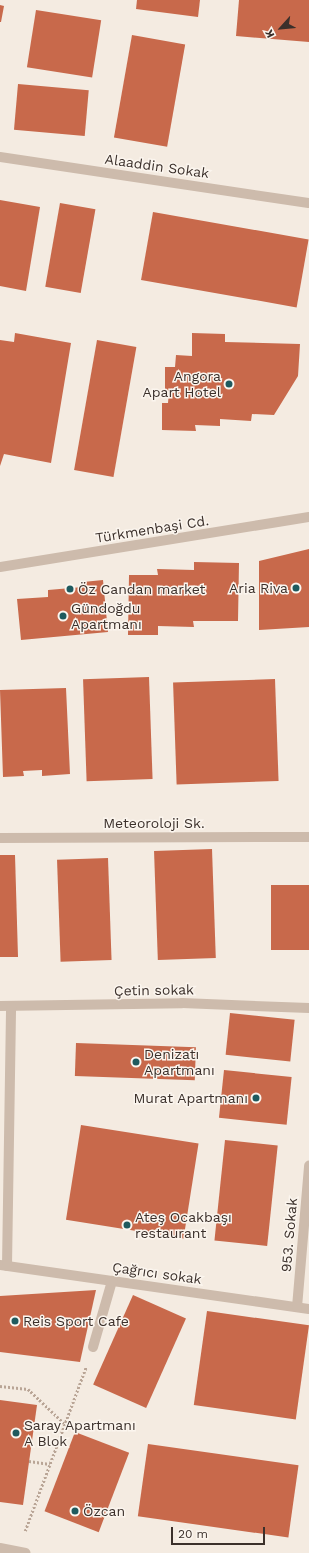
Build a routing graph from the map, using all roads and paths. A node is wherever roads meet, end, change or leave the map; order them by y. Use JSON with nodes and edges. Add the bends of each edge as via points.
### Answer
{"nodes":[{"id":1,"x":0,"y":157,"type":"edge"},
{"id":2,"x":309,"y":203,"type":"edge"},
{"id":3,"x":309,"y":517,"type":"edge"},
{"id":4,"x":0,"y":567,"type":"edge"},
{"id":5,"x":309,"y":837,"type":"edge"},
{"id":6,"x":0,"y":838,"type":"edge"},
{"id":7,"x":0,"y":1006,"type":"edge"},
{"id":8,"x":11,"y":1007,"type":"junction"},
{"id":9,"x":309,"y":1008,"type":"edge"},
{"id":10,"x":309,"y":1166,"type":"edge"},
{"id":11,"x":4,"y":1266,"type":"edge"},
{"id":12,"x":112,"y":1281,"type":"junction"},
{"id":13,"x":297,"y":1307,"type":"junction"},
{"id":14,"x":309,"y":1309,"type":"edge"},
{"id":15,"x":93,"y":1347,"type":"dead end"},
{"id":16,"x":84,"y":1371,"type":"dead end"},
{"id":17,"x":0,"y":1386,"type":"edge"},
{"id":18,"x":65,"y":1424,"type":"junction"},
{"id":19,"x":29,"y":1461,"type":"dead end"},
{"id":20,"x":50,"y":1464,"type":"junction"},
{"id":21,"x":0,"y":1548,"type":"edge"},
{"id":22,"x":22,"y":1552,"type":"edge"}],
"edges":[{"from":1,"to":2,"type":"street","name":"Alaaddin Sokak"},
{"from":3,"to":4,"type":"street","name":"Türkmenbaşi Cd."},
{"from":5,"to":6,"type":"street","name":"Meteoroloji Sk."},
{"from":7,"to":8,"type":"street","name":"Çetin sokak"},
{"from":8,"to":9,"type":"street","name":"Çetin sokak","via":[[182,1003]]},
{"from":8,"to":11,"type":"street"},
{"from":10,"to":13,"type":"street","name":"953. Sokak"},
{"from":11,"to":12,"type":"street","name":"Çağrıcı sokak"},
{"from":12,"to":13,"type":"street","name":"Çağrıcı sokak"},
{"from":12,"to":15,"type":"street"},
{"from":13,"to":14,"type":"street","name":"Çağrıcı sokak"},
{"from":16,"to":18,"type":"path"},
{"from":17,"to":18,"type":"path","via":[[28,1389]]},
{"from":18,"to":20,"type":"path"},
{"from":19,"to":20,"type":"path"},
{"from":20,"to":22,"type":"path"},
{"from":21,"to":22,"type":"street"}]}
